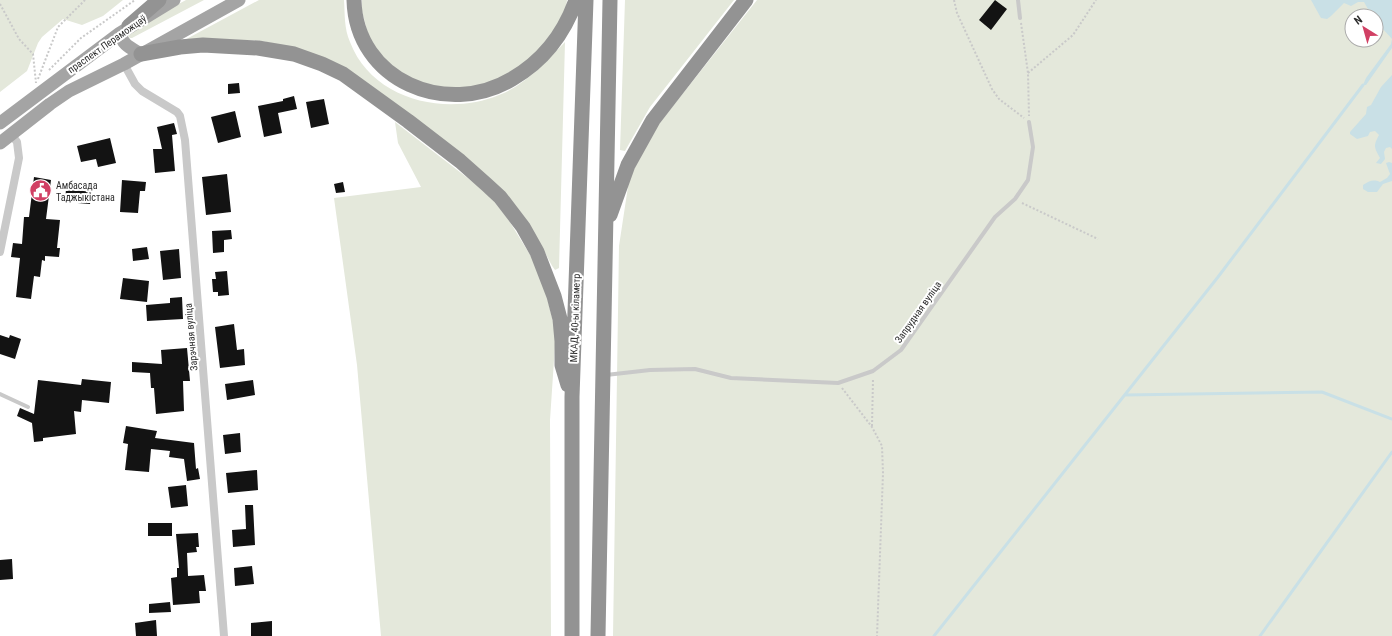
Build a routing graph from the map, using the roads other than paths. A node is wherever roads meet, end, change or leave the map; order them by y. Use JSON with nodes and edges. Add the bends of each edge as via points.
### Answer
{"nodes":[{"id":1,"x":159,"y":0,"type":"edge"},
{"id":2,"x":174,"y":0,"type":"edge"},
{"id":3,"x":239,"y":0,"type":"edge"},
{"id":4,"x":354,"y":0,"type":"edge"},
{"id":5,"x":576,"y":0,"type":"edge"},
{"id":6,"x":586,"y":0,"type":"edge"},
{"id":7,"x":610,"y":0,"type":"edge"},
{"id":8,"x":746,"y":0,"type":"edge"},
{"id":9,"x":1018,"y":0,"type":"edge"},
{"id":10,"x":1020,"y":18,"type":"road end"},
{"id":11,"x":124,"y":29,"type":"junction"},
{"id":12,"x":140,"y":54,"type":"junction"},
{"id":13,"x":124,"y":64,"type":"junction"},
{"id":14,"x":1029,"y":122,"type":"road end"},
{"id":15,"x":0,"y":123,"type":"edge"},
{"id":16,"x":11,"y":134,"type":"junction"},
{"id":17,"x":0,"y":143,"type":"edge"},
{"id":18,"x":606,"y":227,"type":"junction"},
{"id":19,"x":0,"y":252,"type":"edge"},
{"id":20,"x":603,"y":376,"type":"junction"},
{"id":21,"x":0,"y":394,"type":"edge"},
{"id":22,"x":572,"y":397,"type":"junction"},
{"id":23,"x":28,"y":407,"type":"dead end"},
{"id":24,"x":224,"y":636,"type":"edge"},
{"id":25,"x":572,"y":636,"type":"edge"},
{"id":26,"x":598,"y":636,"type":"edge"}],
"edges":[{"from":1,"to":11,"type":"highway"},
{"from":2,"to":11,"type":"main road","name":"праспект Пераможцаў"},
{"from":3,"to":12,"type":"main road"},
{"from":4,"to":5,"type":"highway","via":[[357,24],[363,40],[380,65],[412,86],[439,93],[456,94],[494,88],[512,80],[530,67],[559,36],[570,18]]},
{"from":6,"to":22,"type":"highway","name":"МКАД, 40-ы кіламетр"},
{"from":7,"to":18,"type":"highway"},
{"from":8,"to":18,"type":"highway","via":[[653,120],[628,165]]},
{"from":9,"to":10,"type":"lane"},
{"from":11,"to":12,"type":"main road","via":[[122,41]]},
{"from":11,"to":15,"type":"main road","name":"праспект Пераможцаў","via":[[39,85]]},
{"from":12,"to":13,"type":"main road"},
{"from":12,"to":22,"type":"highway","via":[[203,45],[258,48],[294,54],[343,74],[460,161],[500,197],[523,227],[537,252],[558,312],[562,364]]},
{"from":13,"to":16,"type":"main road","via":[[69,91]]},
{"from":13,"to":24,"type":"street","name":"Зарэчная вуліца","via":[[142,91],[177,112],[185,140]]},
{"from":14,"to":20,"type":"lane","name":"Запрудная вуліца","via":[[1032,147],[1028,180],[1015,199],[995,217],[901,350],[873,371],[838,383],[731,378],[695,369],[650,370]]},
{"from":16,"to":17,"type":"main road"},
{"from":16,"to":19,"type":"street","via":[[17,142],[19,158]]},
{"from":18,"to":20,"type":"highway"},
{"from":20,"to":26,"type":"highway"},
{"from":21,"to":23,"type":"lane"},
{"from":22,"to":25,"type":"highway","name":"МКАД, 40-ы кіламетр"}]}
